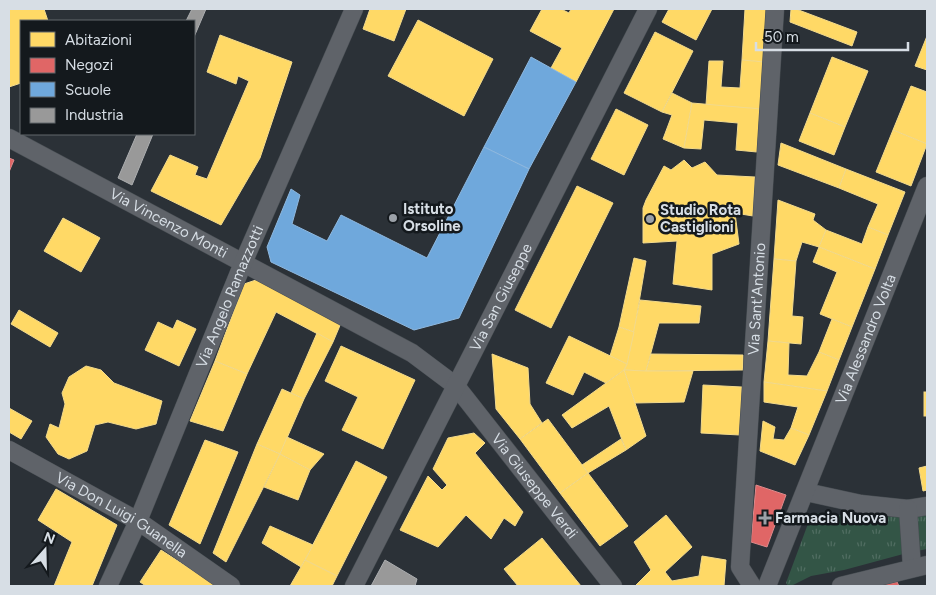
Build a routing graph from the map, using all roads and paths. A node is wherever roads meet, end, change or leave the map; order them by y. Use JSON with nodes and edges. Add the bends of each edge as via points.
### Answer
{"nodes":[{"id":1,"x":354,"y":9,"type":"edge"},
{"id":2,"x":648,"y":9,"type":"edge"},
{"id":3,"x":775,"y":9,"type":"edge"},
{"id":4,"x":9,"y":138,"type":"edge"},
{"id":5,"x":927,"y":186,"type":"edge"},
{"id":6,"x":243,"y":263,"type":"junction"},
{"id":7,"x":456,"y":386,"type":"junction"},
{"id":8,"x":9,"y":450,"type":"edge"},
{"id":9,"x":806,"y":492,"type":"junction"},
{"id":10,"x":927,"y":506,"type":"edge"},
{"id":11,"x":908,"y":509,"type":"junction"},
{"id":12,"x":138,"y":521,"type":"junction"},
{"id":13,"x":920,"y":567,"type":"edge"},
{"id":14,"x":108,"y":586,"type":"edge"},
{"id":15,"x":231,"y":586,"type":"edge"},
{"id":16,"x":354,"y":586,"type":"edge"},
{"id":17,"x":613,"y":586,"type":"edge"},
{"id":18,"x":752,"y":586,"type":"edge"},
{"id":19,"x":767,"y":586,"type":"edge"},
{"id":20,"x":841,"y":586,"type":"edge"}],
"edges":[{"from":1,"to":6,"type":"street","name":"Via Angelo Ramazzotti"},
{"from":2,"to":7,"type":"street","name":"Via San Giuseppe"},
{"from":3,"to":18,"type":"street","name":"Via Sant'Antonio","via":[[740,567]]},
{"from":4,"to":6,"type":"street","name":"Via Vincenzo Monti"},
{"from":5,"to":9,"type":"street","name":"Via Alessandro Volta"},
{"from":6,"to":7,"type":"street","name":"Via Vincenzo Monti","via":[[412,353]]},
{"from":6,"to":12,"type":"street","name":"Via Angelo Ramazzotti"},
{"from":7,"to":16,"type":"street","name":"Via San Giuseppe"},
{"from":7,"to":17,"type":"street","name":"Via Giuseppe Verdi"},
{"from":8,"to":12,"type":"street","name":"Via Don Luigi Guanella"},
{"from":9,"to":11,"type":"street","via":[[861,504]]},
{"from":9,"to":19,"type":"street","name":"Via Alessandro Volta"},
{"from":10,"to":11,"type":"street"},
{"from":11,"to":13,"type":"street"},
{"from":12,"to":14,"type":"street","name":"Via Angelo Ramazzotti"},
{"from":12,"to":15,"type":"street","name":"Via Don Luigi Guanella"},
{"from":13,"to":20,"type":"street"}]}
